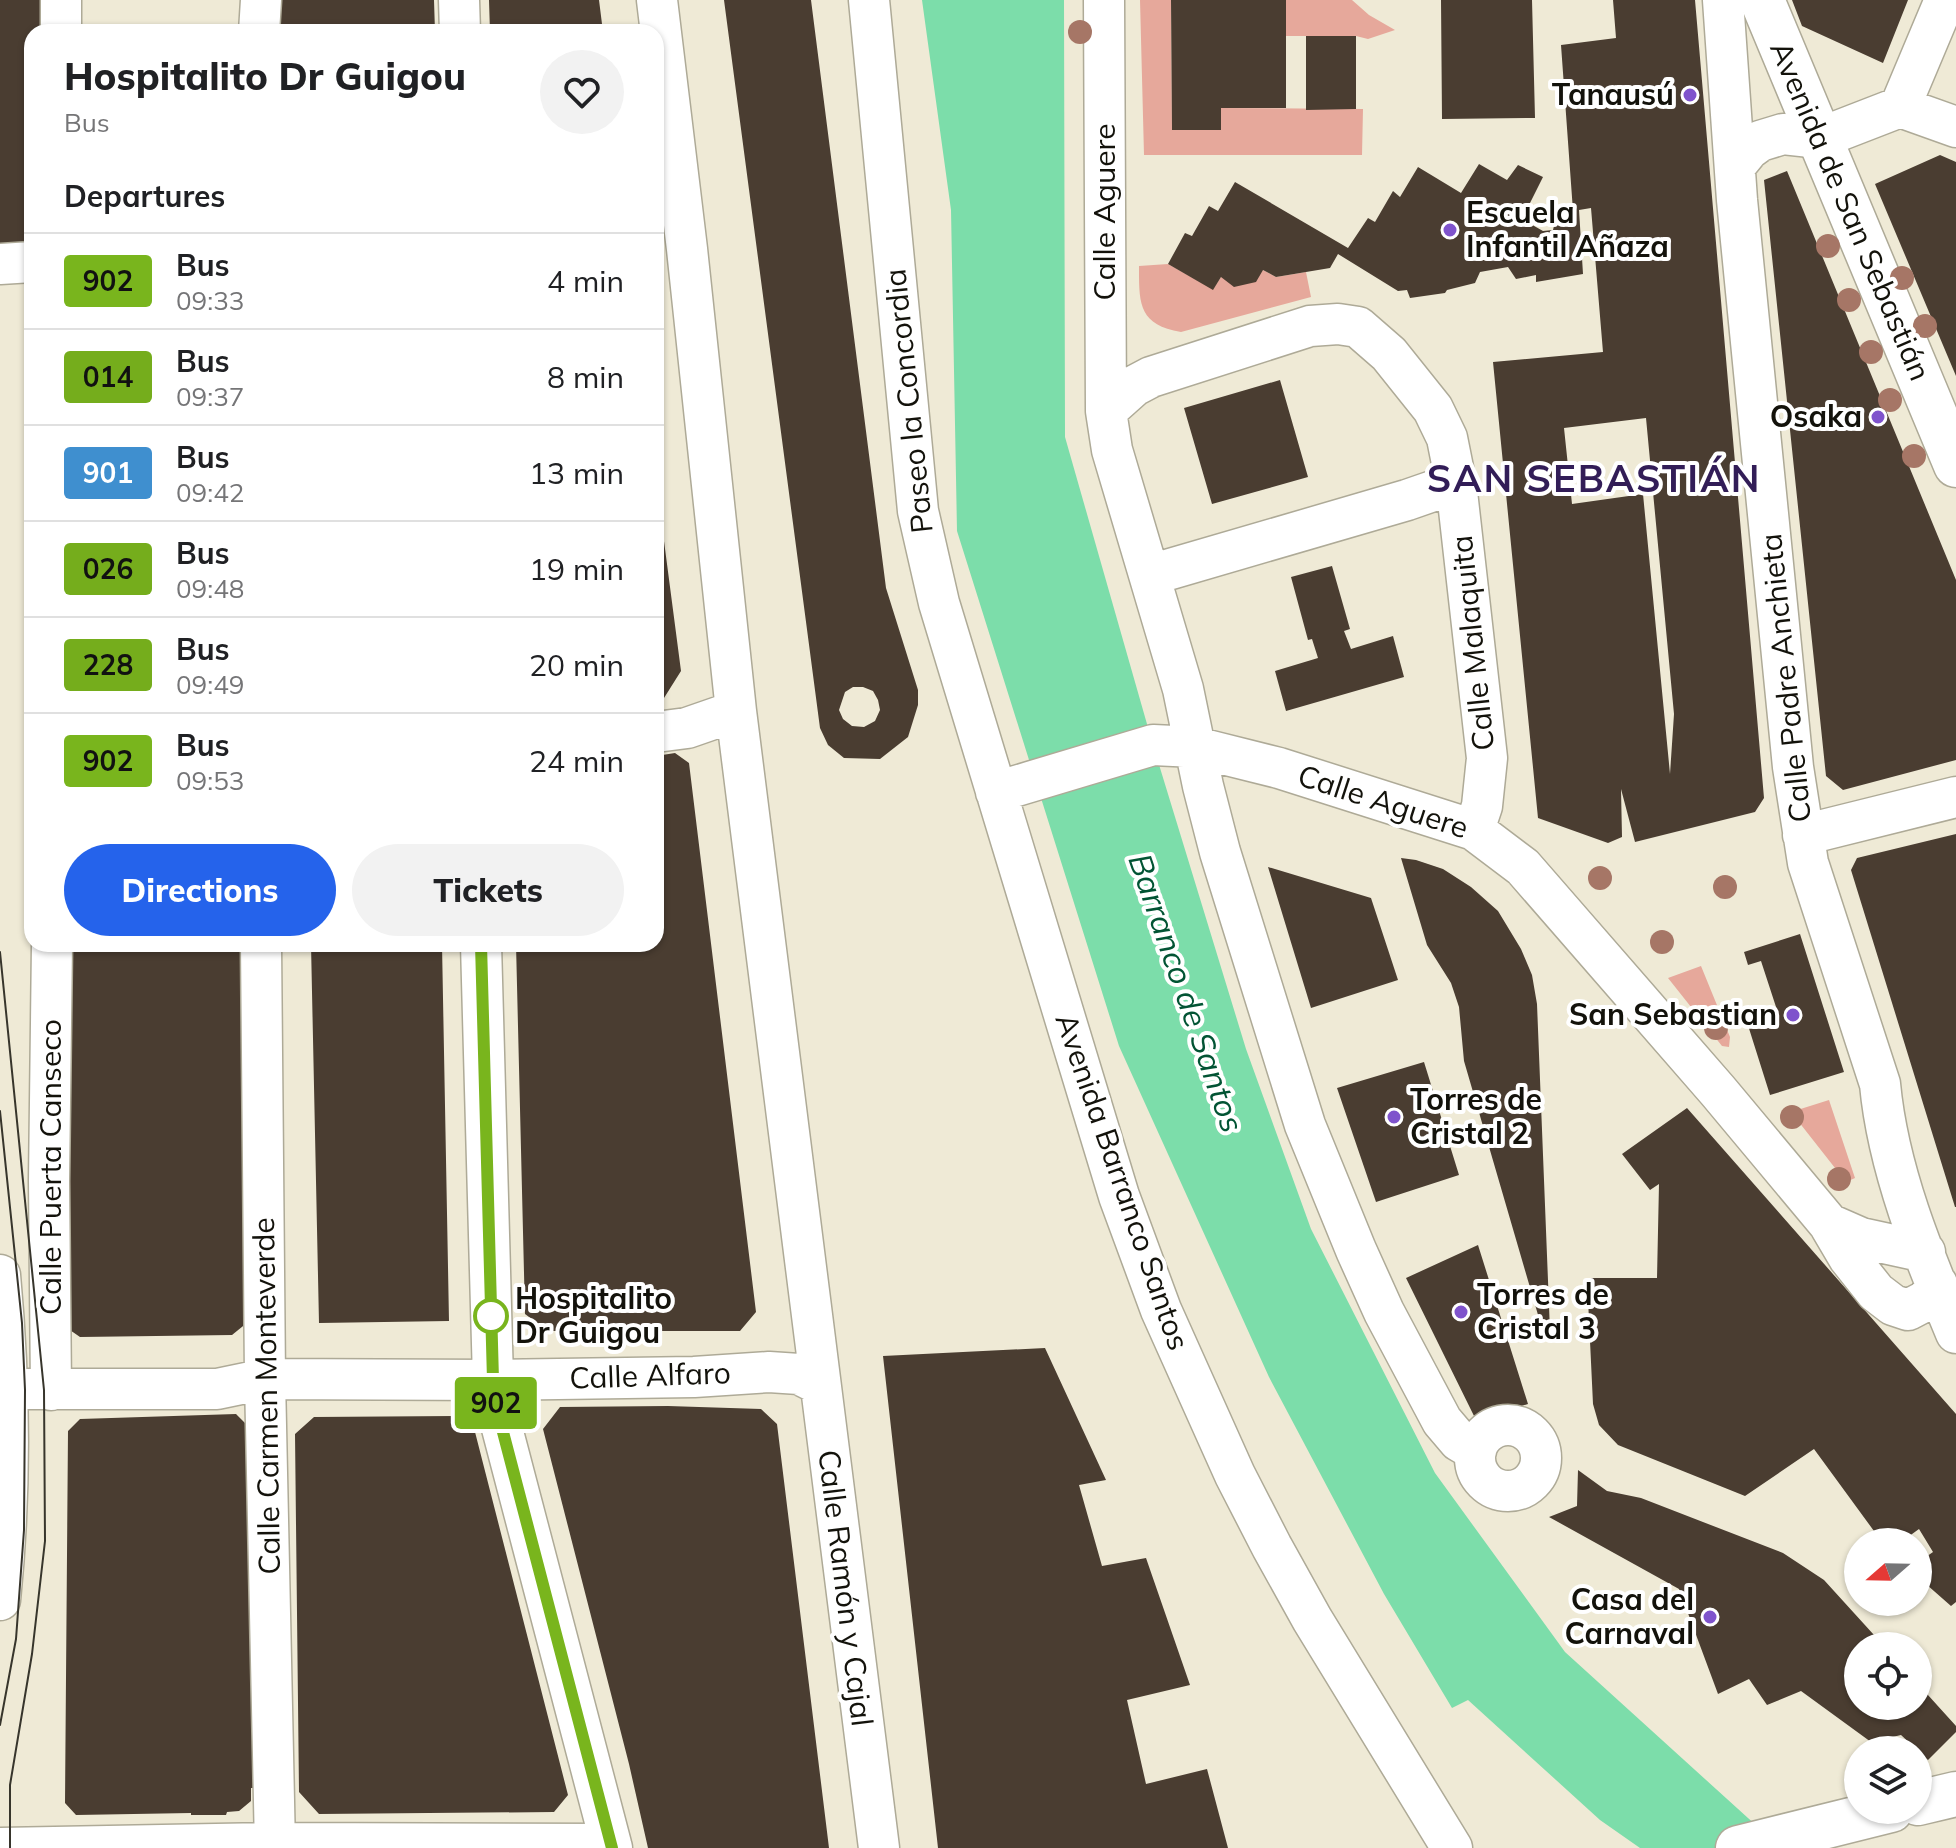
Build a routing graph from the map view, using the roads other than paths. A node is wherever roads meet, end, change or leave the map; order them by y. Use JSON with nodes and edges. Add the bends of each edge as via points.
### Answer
{"nodes":[{"id":1,"x":61,"y":0,"type":"edge"},
{"id":2,"x":261,"y":0,"type":"edge"},
{"id":3,"x":459,"y":0,"type":"edge"},
{"id":4,"x":657,"y":0,"type":"edge"},
{"id":5,"x":869,"y":0,"type":"edge"},
{"id":6,"x":1104,"y":0,"type":"edge"},
{"id":7,"x":1723,"y":0,"type":"edge"},
{"id":8,"x":1762,"y":0,"type":"edge"},
{"id":9,"x":1945,"y":0,"type":"edge"},
{"id":10,"x":61,"y":24,"type":"edge"},
{"id":11,"x":260,"y":24,"type":"edge"},
{"id":12,"x":460,"y":24,"type":"edge"},
{"id":13,"x":658,"y":24,"type":"edge"},
{"id":14,"x":1900,"y":107,"type":"junction"},
{"id":15,"x":664,"y":117,"type":"edge"},
{"id":16,"x":1956,"y":127,"type":"edge"},
{"id":17,"x":1820,"y":138,"type":"junction"},
{"id":18,"x":1736,"y":165,"type":"junction"},
{"id":19,"x":672,"y":250,"type":"edge"},
{"id":20,"x":24,"y":262,"type":"edge"},
{"id":21,"x":0,"y":264,"type":"edge"},
{"id":22,"x":1106,"y":411,"type":"junction"},
{"id":23,"x":1956,"y":465,"type":"edge"},
{"id":24,"x":1456,"y":483,"type":"junction"},
{"id":25,"x":1150,"y":575,"type":"junction"},
{"id":26,"x":736,"y":711,"type":"junction"},
{"id":27,"x":664,"y":731,"type":"edge"},
{"id":28,"x":1195,"y":747,"type":"junction"},
{"id":29,"x":996,"y":792,"type":"junction"},
{"id":30,"x":1956,"y":797,"type":"edge"},
{"id":31,"x":1474,"y":830,"type":"junction"},
{"id":32,"x":1803,"y":835,"type":"junction"},
{"id":33,"x":52,"y":952,"type":"edge"},
{"id":34,"x":261,"y":952,"type":"edge"},
{"id":35,"x":481,"y":952,"type":"edge"},
{"id":36,"x":1829,"y":1224,"type":"junction"},
{"id":37,"x":1931,"y":1268,"type":"junction"},
{"id":38,"x":0,"y":1275,"type":"edge"},
{"id":39,"x":1956,"y":1333,"type":"edge"},
{"id":40,"x":265,"y":1379,"type":"junction"},
{"id":41,"x":493,"y":1380,"type":"junction"},
{"id":42,"x":819,"y":1384,"type":"junction"},
{"id":43,"x":4,"y":1389,"type":"edge"},
{"id":44,"x":51,"y":1390,"type":"junction"},
{"id":45,"x":1476,"y":1451,"type":"dead end"},
{"id":46,"x":0,"y":1600,"type":"edge"},
{"id":47,"x":1956,"y":1794,"type":"edge"},
{"id":48,"x":1932,"y":1800,"type":"edge"},
{"id":49,"x":1844,"y":1822,"type":"edge"},
{"id":50,"x":275,"y":1845,"type":"edge"},
{"id":51,"x":612,"y":1846,"type":"edge"},
{"id":52,"x":0,"y":1848,"type":"edge"},
{"id":53,"x":879,"y":1848,"type":"edge"},
{"id":54,"x":1452,"y":1848,"type":"edge"},
{"id":55,"x":1738,"y":1848,"type":"edge"}],
"edges":[{"from":1,"to":10,"type":"street"},
{"from":2,"to":11,"type":"street"},
{"from":3,"to":12,"type":"street"},
{"from":4,"to":13,"type":"street","name":"Calle Ramón y Cajal"},
{"from":5,"to":29,"type":"street","name":"Paseo la Concordia","via":[[918,511],[928,562]]},
{"from":6,"to":22,"type":"street","name":"Calle Aguere"},
{"from":7,"to":18,"type":"street","name":"Calle Padre Anchieta"},
{"from":8,"to":17,"type":"street","name":"Avenida de San Sebastián"},
{"from":9,"to":14,"type":"street"},
{"from":14,"to":16,"type":"street"},
{"from":14,"to":17,"type":"street"},
{"from":15,"to":19,"type":"street","name":"Calle Ramón y Cajal"},
{"from":17,"to":18,"type":"street","via":[[1783,134],[1760,141]]},
{"from":17,"to":23,"type":"street","name":"Avenida de San Sebastián"},
{"from":18,"to":32,"type":"street","name":"Calle Padre Anchieta"},
{"from":19,"to":26,"type":"street","name":"Calle Ramón y Cajal"},
{"from":20,"to":21,"type":"street"},
{"from":22,"to":24,"type":"street","name":"Calle Malaquita","via":[[1151,377],[1310,326],[1358,327],[1389,354],[1433,409],[1447,438]]},
{"from":22,"to":25,"type":"street","name":"Calle Aguere","via":[[1112,450]]},
{"from":24,"to":25,"type":"street"},
{"from":24,"to":31,"type":"street","name":"Calle Malaquita","via":[[1487,758]]},
{"from":25,"to":28,"type":"street","name":"Calle Aguere"},
{"from":26,"to":27,"type":"street"},
{"from":26,"to":42,"type":"street","name":"Calle Ramón y Cajal"},
{"from":28,"to":29,"type":"street","via":[[1153,745]]},
{"from":28,"to":31,"type":"street","name":"Calle Aguere"},
{"from":28,"to":45,"type":"street","name":"Calle Aguere","via":[[1220,852],[1305,1125],[1391,1325],[1442,1421]]},
{"from":29,"to":54,"type":"street","name":"Avenida Barranco Santos","via":[[1119,1196],[1165,1320],[1272,1547]]},
{"from":30,"to":32,"type":"street"},
{"from":31,"to":36,"type":"street","name":"Calle Aguere","via":[[1523,867]]},
{"from":32,"to":37,"type":"street","name":"Calle Padre Anchieta","via":[[1880,1084],[1900,1184]]},
{"from":33,"to":44,"type":"street","name":"Calle Puerta Canseco"},
{"from":34,"to":40,"type":"street","name":"Calle Carmen Monteverde"},
{"from":35,"to":41,"type":"street"},
{"from":36,"to":37,"type":"street","name":"Calle Aguere"},
{"from":36,"to":37,"type":"street","name":"Calle Aguere","via":[[1849,1258],[1893,1305],[1908,1310],[1927,1300]]},
{"from":37,"to":39,"type":"street","name":"Calle Padre Anchieta"},
{"from":38,"to":43,"type":"street"},
{"from":40,"to":41,"type":"street","name":"Calle Alfaro"},
{"from":40,"to":44,"type":"street","name":"Calle Alfaro","via":[[217,1389]]},
{"from":40,"to":50,"type":"street","name":"Calle Carmen Monteverde"},
{"from":41,"to":42,"type":"street","name":"Calle Alfaro","via":[[769,1372],[799,1374]]},
{"from":41,"to":51,"type":"street"},
{"from":42,"to":53,"type":"street","name":"Calle Ramón y Cajal"},
{"from":43,"to":44,"type":"street","name":"Calle Alfaro"},
{"from":43,"to":46,"type":"street","via":[[5,1556]]},
{"from":47,"to":48,"type":"street"},
{"from":49,"to":55,"type":"street"},
{"from":50,"to":51,"type":"street"},
{"from":50,"to":52,"type":"street"}]}
